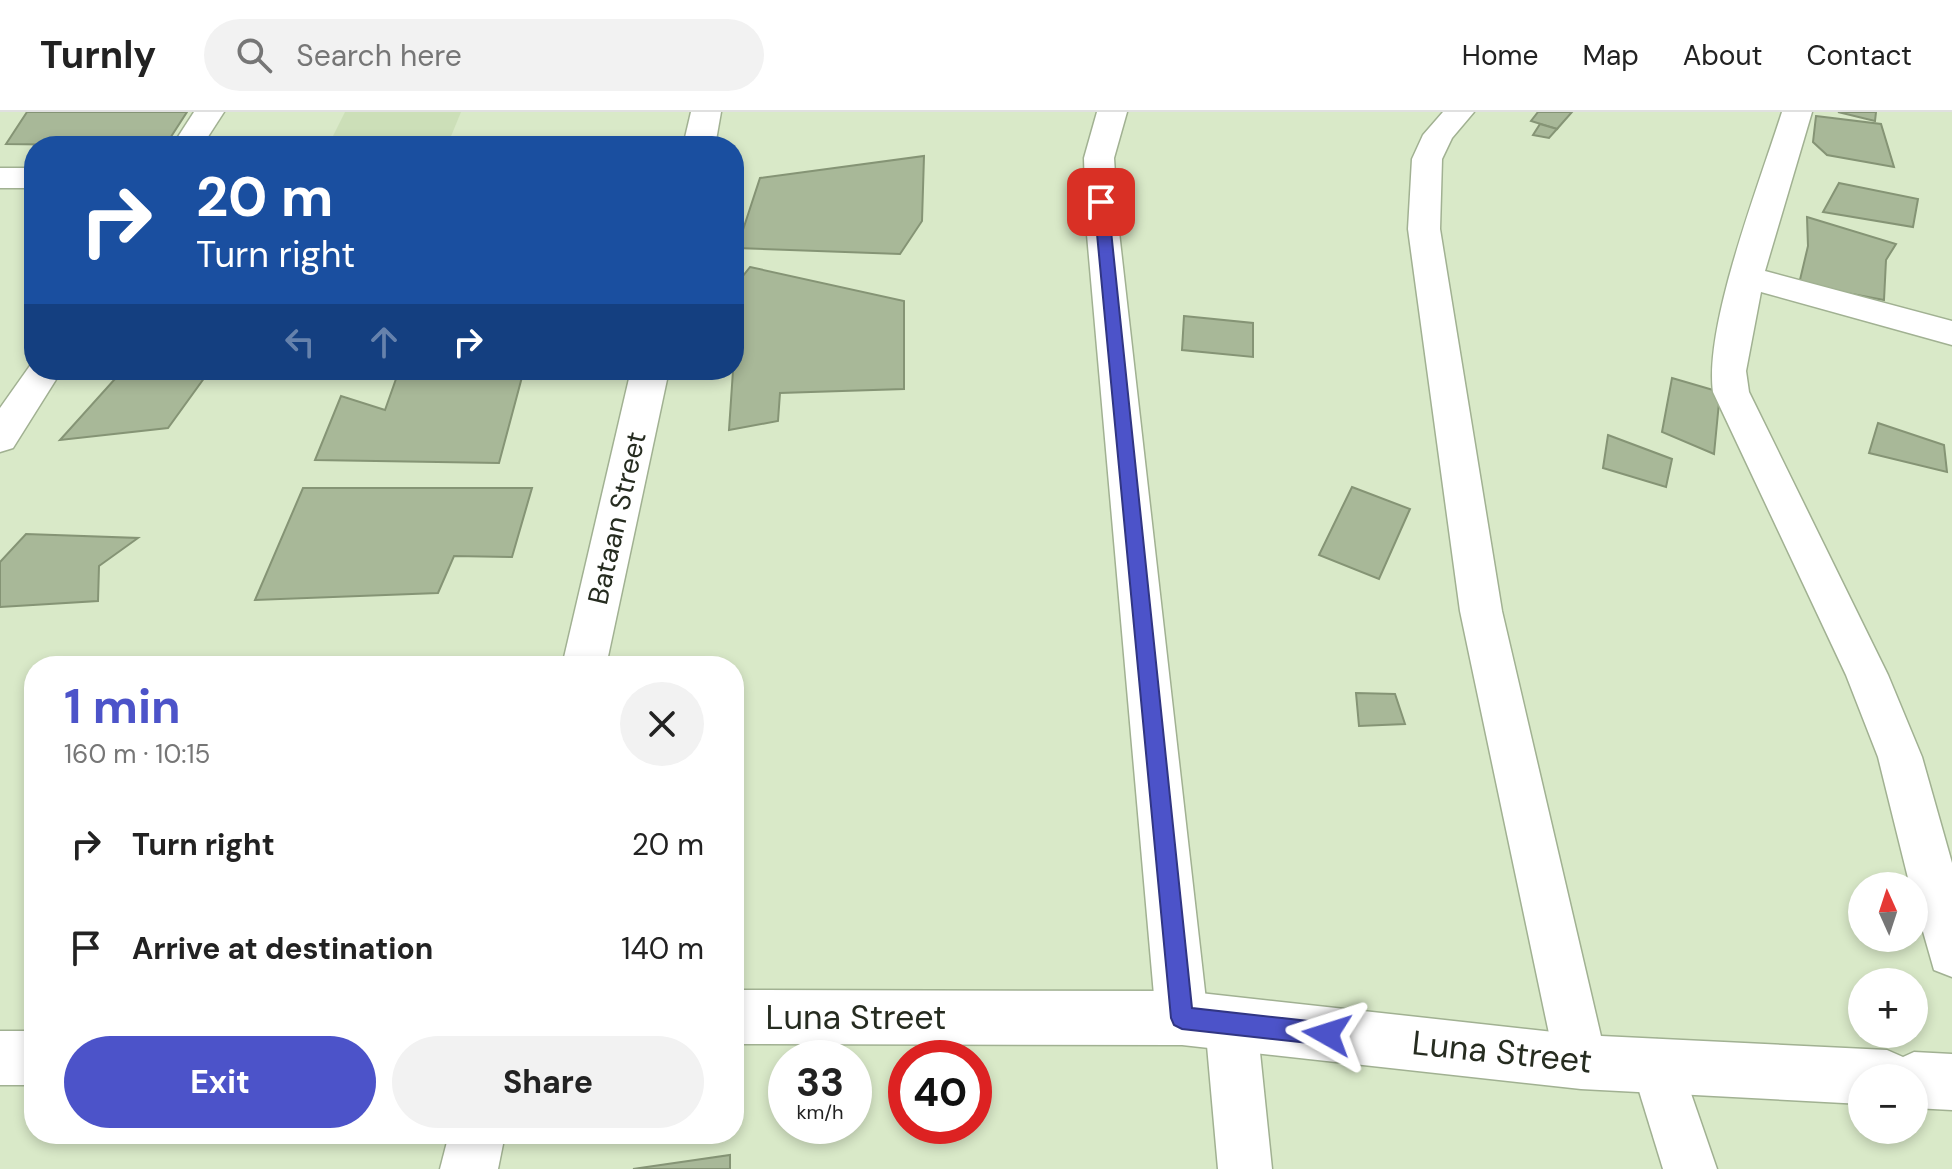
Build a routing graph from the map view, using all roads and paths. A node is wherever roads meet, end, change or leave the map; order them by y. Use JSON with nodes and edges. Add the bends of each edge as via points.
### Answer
{"nodes":[{"id":1,"x":209,"y":112,"type":"edge"},
{"id":2,"x":706,"y":112,"type":"edge"},
{"id":3,"x":1112,"y":112,"type":"edge"},
{"id":4,"x":1459,"y":112,"type":"edge"},
{"id":5,"x":1797,"y":112,"type":"edge"},
{"id":6,"x":193,"y":136,"type":"edge"},
{"id":7,"x":701,"y":136,"type":"edge"},
{"id":8,"x":0,"y":178,"type":"edge"},
{"id":9,"x":24,"y":178,"type":"edge"},
{"id":10,"x":1747,"y":277,"type":"junction"},
{"id":11,"x":1952,"y":333,"type":"edge"},
{"id":12,"x":38,"y":380,"type":"edge"},
{"id":13,"x":648,"y":380,"type":"edge"},
{"id":14,"x":0,"y":438,"type":"edge"},
{"id":15,"x":586,"y":656,"type":"edge"},
{"id":16,"x":1952,"y":952,"type":"edge"},
{"id":17,"x":744,"y":1017,"type":"edge"},
{"id":18,"x":1207,"y":1020,"type":"junction"},
{"id":19,"x":0,"y":1058,"type":"edge"},
{"id":20,"x":24,"y":1058,"type":"edge"},
{"id":21,"x":1581,"y":1062,"type":"junction"},
{"id":22,"x":1657,"y":1065,"type":"junction"},
{"id":23,"x":1848,"y":1076,"type":"edge"},
{"id":24,"x":1928,"y":1081,"type":"edge"},
{"id":25,"x":1952,"y":1082,"type":"edge"},
{"id":26,"x":475,"y":1144,"type":"edge"},
{"id":27,"x":469,"y":1169,"type":"edge"},
{"id":28,"x":1245,"y":1169,"type":"edge"},
{"id":29,"x":1690,"y":1169,"type":"edge"}],
"edges":[{"from":1,"to":6,"type":"street"},
{"from":2,"to":7,"type":"street"},
{"from":3,"to":18,"type":"street","via":[[1099,158],[1102,223]]},
{"from":4,"to":21,"type":"street","via":[[1438,135],[1427,159],[1424,229],[1481,611]]},
{"from":5,"to":10,"type":"street"},
{"from":8,"to":9,"type":"street"},
{"from":10,"to":11,"type":"street"},
{"from":10,"to":16,"type":"street","via":[[1728,371],[1731,392],[1895,744]]},
{"from":12,"to":14,"type":"street"},
{"from":13,"to":15,"type":"street","name":"Bataan Street"},
{"from":17,"to":18,"type":"street","name":"Luna Street"},
{"from":18,"to":21,"type":"street","name":"Luna Street"},
{"from":18,"to":28,"type":"street"},
{"from":19,"to":20,"type":"street"},
{"from":21,"to":22,"type":"street","name":"Luna Street"},
{"from":22,"to":23,"type":"street","name":"Luna Street"},
{"from":22,"to":29,"type":"street"},
{"from":24,"to":25,"type":"street"},
{"from":26,"to":27,"type":"street"}]}
